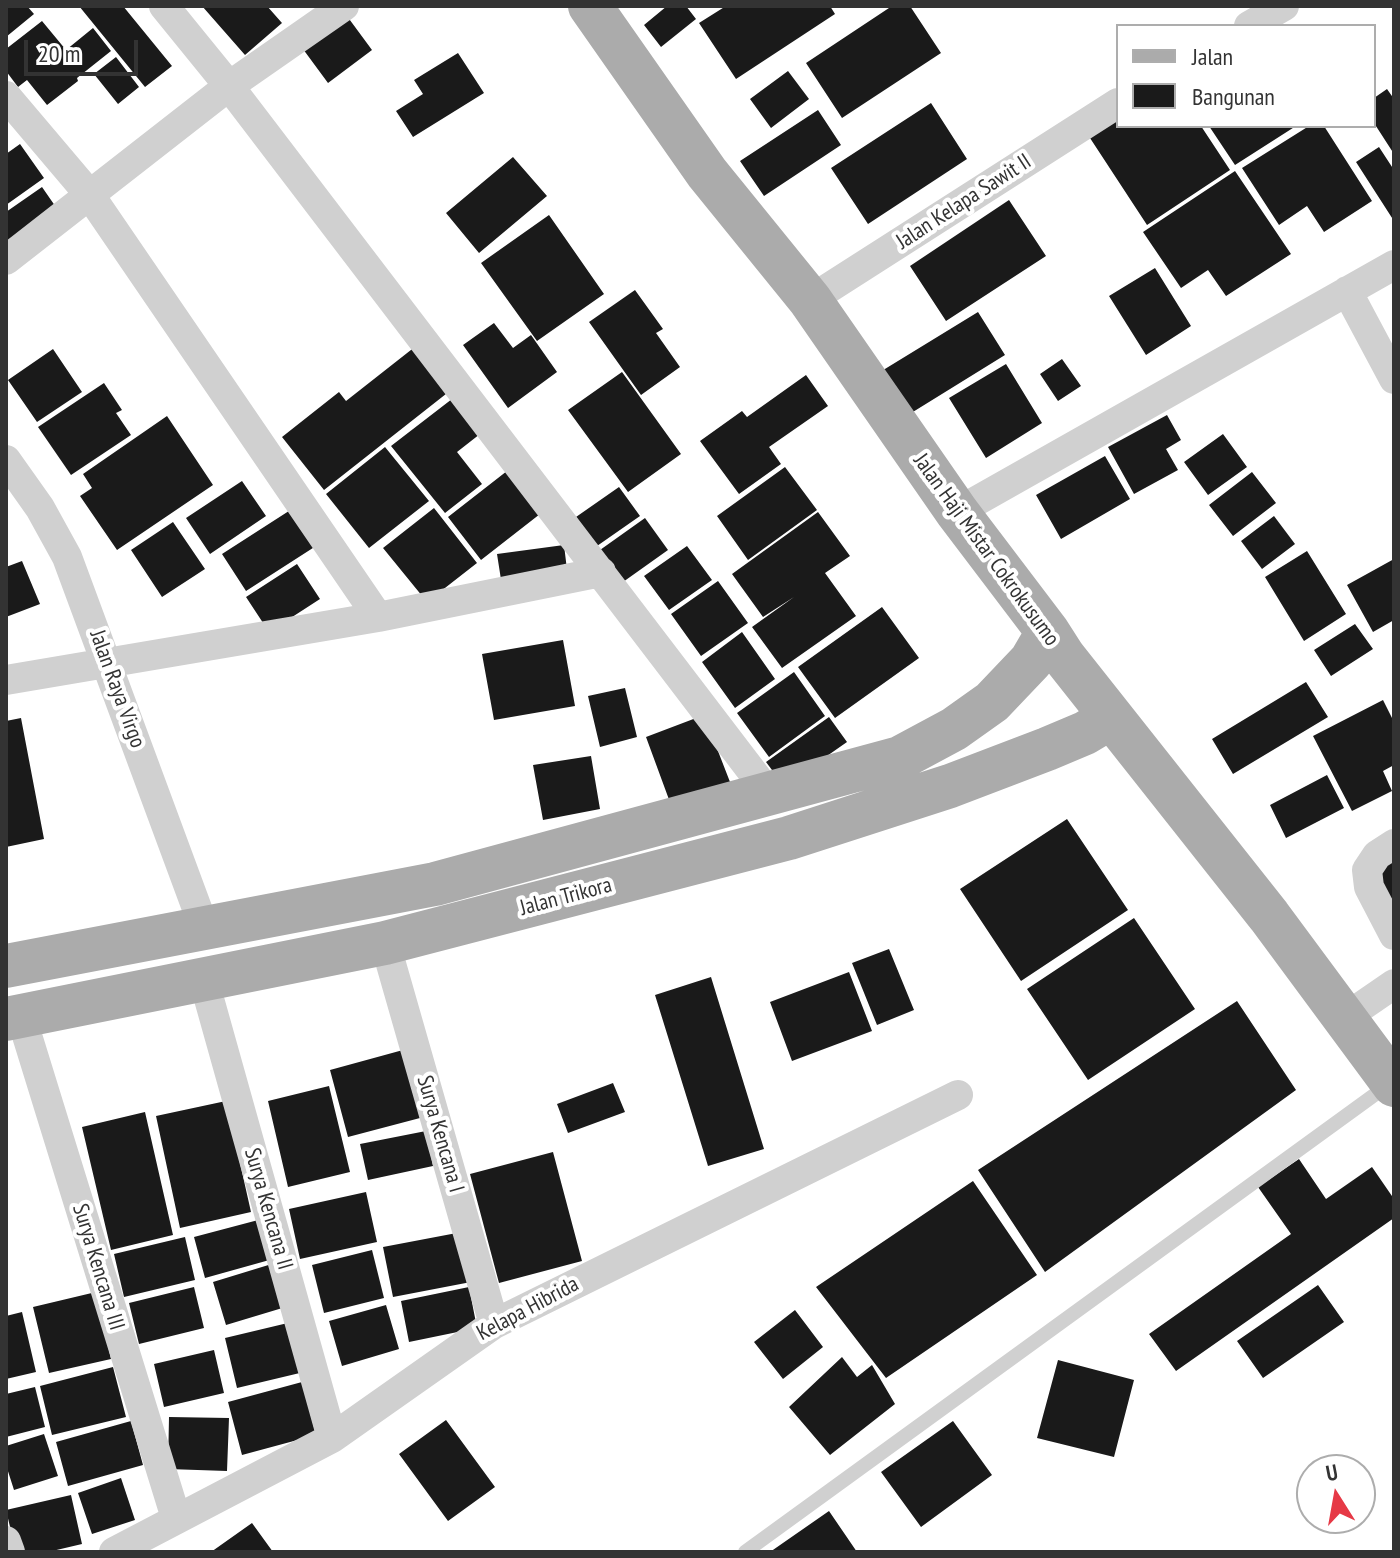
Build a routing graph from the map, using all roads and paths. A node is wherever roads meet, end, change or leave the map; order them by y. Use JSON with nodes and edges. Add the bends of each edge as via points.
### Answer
{"nodes":[{"id":1,"x":164,"y":6,"type":"edge"},
{"id":2,"x":344,"y":6,"type":"edge"},
{"id":3,"x":590,"y":6,"type":"edge"},
{"id":4,"x":1284,"y":6,"type":"edge"},
{"id":5,"x":1252,"y":24,"type":"edge"},
{"id":6,"x":229,"y":86,"type":"junction"},
{"id":7,"x":6,"y":96,"type":"edge"},
{"id":8,"x":1116,"y":104,"type":"edge"},
{"id":9,"x":89,"y":194,"type":"junction"},
{"id":10,"x":6,"y":260,"type":"edge"},
{"id":11,"x":1394,"y":265,"type":"edge"},
{"id":12,"x":1347,"y":291,"type":"junction"},
{"id":13,"x":810,"y":300,"type":"junction"},
{"id":14,"x":1394,"y":379,"type":"edge"},
{"id":15,"x":6,"y":460,"type":"edge"},
{"id":16,"x":957,"y":512,"type":"junction"},
{"id":17,"x":601,"y":572,"type":"junction"},
{"id":18,"x":378,"y":617,"type":"junction"},
{"id":19,"x":1048,"y":632,"type":"junction"},
{"id":20,"x":107,"y":662,"type":"junction"},
{"id":21,"x":6,"y":680,"type":"edge"},
{"id":22,"x":1110,"y":718,"type":"junction"},
{"id":23,"x":770,"y":795,"type":"junction"},
{"id":24,"x":1394,"y":844,"type":"edge"},
{"id":25,"x":205,"y":930,"type":"junction"},
{"id":26,"x":1394,"y":935,"type":"edge"},
{"id":27,"x":385,"y":943,"type":"junction"},
{"id":28,"x":6,"y":966,"type":"edge"},
{"id":29,"x":204,"y":981,"type":"junction"},
{"id":30,"x":1394,"y":984,"type":"edge"},
{"id":31,"x":1346,"y":1017,"type":"junction"},
{"id":32,"x":14,"y":1018,"type":"edge"},
{"id":33,"x":1393,"y":1084,"type":"edge"},
{"id":34,"x":958,"y":1095,"type":"dead end"},
{"id":35,"x":494,"y":1324,"type":"junction"},
{"id":36,"x":332,"y":1438,"type":"junction"},
{"id":37,"x":176,"y":1518,"type":"junction"},
{"id":38,"x":6,"y":1541,"type":"edge"},
{"id":39,"x":120,"y":1551,"type":"edge"},
{"id":40,"x":10,"y":1552,"type":"edge"},
{"id":41,"x":745,"y":1552,"type":"edge"}],
"edges":[{"from":1,"to":6,"type":"street"},
{"from":2,"to":6,"type":"street"},
{"from":3,"to":13,"type":"main road","name":"Jalan Haji Mistar Cokrokusumo","via":[[707,173]]},
{"from":4,"to":5,"type":"street"},
{"from":6,"to":9,"type":"street"},
{"from":6,"to":17,"type":"street"},
{"from":7,"to":9,"type":"street"},
{"from":8,"to":13,"type":"street","name":"Jalan Kelapa Sawit II"},
{"from":9,"to":10,"type":"street"},
{"from":9,"to":18,"type":"street"},
{"from":11,"to":12,"type":"street"},
{"from":12,"to":14,"type":"street"},
{"from":12,"to":16,"type":"street"},
{"from":13,"to":16,"type":"main road","name":"Jalan Haji Mistar Cokrokusumo"},
{"from":15,"to":20,"type":"street","name":"Jalan Raya Virgo","via":[[67,557]]},
{"from":16,"to":19,"type":"main road","name":"Jalan Haji Mistar Cokrokusumo"},
{"from":17,"to":18,"type":"street"},
{"from":17,"to":23,"type":"street"},
{"from":18,"to":20,"type":"street"},
{"from":19,"to":22,"type":"main road","name":"Jalan Haji Mistar Cokrokusumo"},
{"from":19,"to":23,"type":"main road","name":"Jalan Trikora","via":[[1031,661],[992,702],[954,729],[900,758]]},
{"from":20,"to":21,"type":"street"},
{"from":20,"to":25,"type":"street","name":"Jalan Raya Virgo"},
{"from":22,"to":27,"type":"main road","name":"Jalan Trikora","via":[[1085,733],[950,786],[789,838]]},
{"from":22,"to":31,"type":"main road","name":"Jalan Haji Mistar Cokrokusumo"},
{"from":23,"to":25,"type":"main road","name":"Jalan Trikora","via":[[435,884]]},
{"from":24,"to":26,"type":"street","via":[[1367,870],[1369,887]]},
{"from":25,"to":28,"type":"main road","name":"Jalan Trikora"},
{"from":27,"to":29,"type":"main road","name":"Jalan Trikora"},
{"from":27,"to":35,"type":"street","name":"Surya Kencana I"},
{"from":29,"to":32,"type":"main road","name":"Jalan Trikora"},
{"from":29,"to":36,"type":"street","name":"Surya Kencana II"},
{"from":30,"to":31,"type":"street"},
{"from":31,"to":33,"type":"main road","name":"Jalan Haji Mistar Cokrokusumo"},
{"from":32,"to":37,"type":"street","name":"Surya Kencana III"},
{"from":33,"to":41,"type":"lane"},
{"from":34,"to":35,"type":"street","name":"Kelapa Hibrida"},
{"from":35,"to":36,"type":"street","name":"Kelapa Hibrida"},
{"from":36,"to":37,"type":"street","name":"Kelapa Hibrida"},
{"from":37,"to":39,"type":"street","name":"Kelapa Hibrida"},
{"from":38,"to":40,"type":"street"}]}
